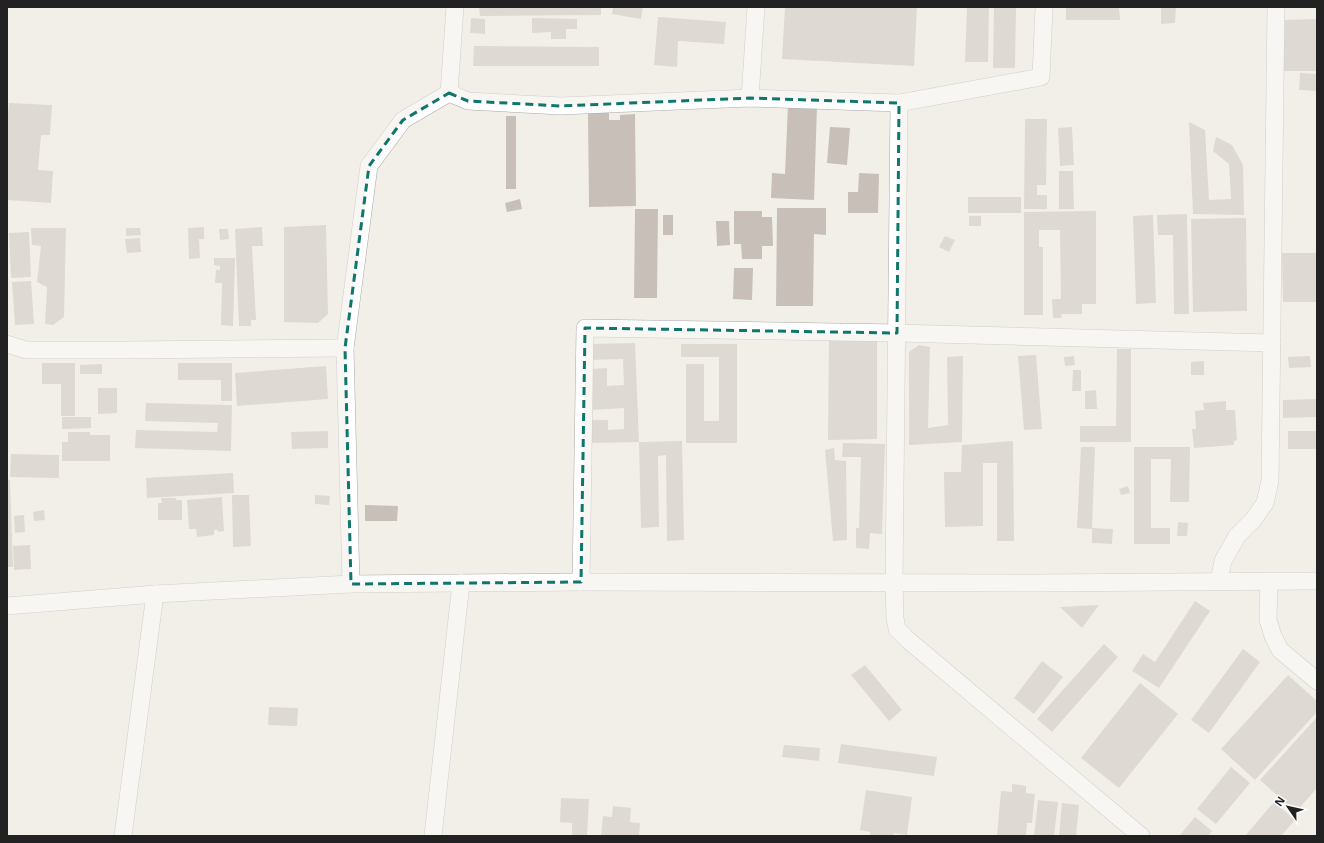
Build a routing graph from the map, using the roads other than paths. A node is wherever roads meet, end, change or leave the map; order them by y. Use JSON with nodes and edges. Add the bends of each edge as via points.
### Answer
{"nodes":[{"id":1,"x":455,"y":7,"type":"edge"},
{"id":2,"x":756,"y":7,"type":"edge"},
{"id":3,"x":1044,"y":7,"type":"edge"},
{"id":4,"x":1276,"y":7,"type":"edge"},
{"id":5,"x":449,"y":93,"type":"junction"},
{"id":6,"x":750,"y":98,"type":"junction"},
{"id":7,"x":899,"y":103,"type":"junction"},
{"id":8,"x":897,"y":334,"type":"junction"},
{"id":9,"x":1272,"y":343,"type":"junction"},
{"id":10,"x":7,"y":344,"type":"edge"},
{"id":11,"x":345,"y":348,"type":"junction"},
{"id":12,"x":1219,"y":581,"type":"junction"},
{"id":13,"x":1269,"y":581,"type":"junction"},
{"id":14,"x":1317,"y":581,"type":"edge"},
{"id":15,"x":581,"y":582,"type":"junction"},
{"id":16,"x":894,"y":582,"type":"junction"},
{"id":17,"x":461,"y":583,"type":"junction"},
{"id":18,"x":351,"y":584,"type":"junction"},
{"id":19,"x":155,"y":594,"type":"junction"},
{"id":20,"x":7,"y":606,"type":"edge"},
{"id":21,"x":1317,"y":681,"type":"edge"},
{"id":22,"x":122,"y":836,"type":"edge"},
{"id":23,"x":433,"y":836,"type":"edge"},
{"id":24,"x":1141,"y":836,"type":"edge"}],
"edges":[{"from":1,"to":5,"type":"street"},
{"from":2,"to":6,"type":"street"},
{"from":3,"to":7,"type":"street","via":[[1041,77]]},
{"from":4,"to":9,"type":"street"},
{"from":5,"to":6,"type":"street","via":[[468,101],[561,106]]},
{"from":5,"to":11,"type":"street","via":[[403,120],[370,166]]},
{"from":6,"to":7,"type":"street"},
{"from":7,"to":8,"type":"street"},
{"from":8,"to":9,"type":"street"},
{"from":8,"to":15,"type":"street","via":[[585,328]]},
{"from":8,"to":16,"type":"street"},
{"from":9,"to":12,"type":"street","via":[[1270,481],[1266,503],[1237,536],[1223,561]]},
{"from":10,"to":11,"type":"street","via":[[26,350]]},
{"from":11,"to":18,"type":"street"},
{"from":12,"to":13,"type":"street"},
{"from":12,"to":16,"type":"street"},
{"from":13,"to":14,"type":"street"},
{"from":13,"to":21,"type":"street","via":[[1268,620],[1272,636],[1280,650]]},
{"from":15,"to":16,"type":"street"},
{"from":15,"to":17,"type":"street"},
{"from":16,"to":24,"type":"street","via":[[897,629]]},
{"from":17,"to":18,"type":"street"},
{"from":17,"to":23,"type":"street"},
{"from":18,"to":19,"type":"street"},
{"from":19,"to":20,"type":"street"},
{"from":19,"to":22,"type":"street"}]}
